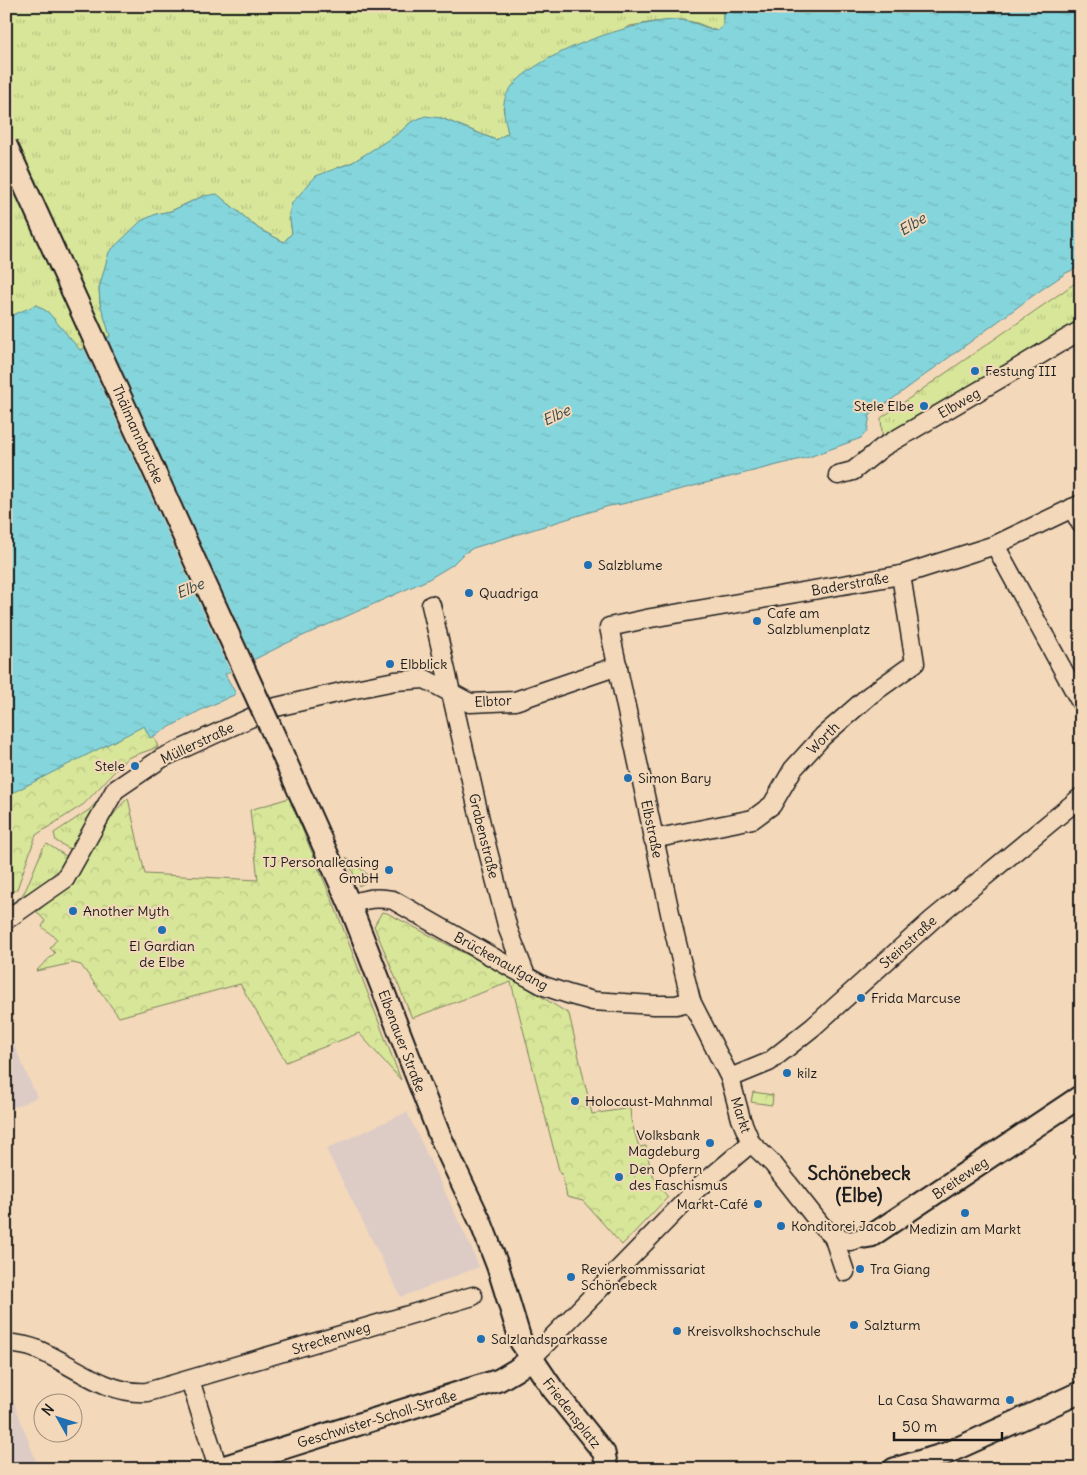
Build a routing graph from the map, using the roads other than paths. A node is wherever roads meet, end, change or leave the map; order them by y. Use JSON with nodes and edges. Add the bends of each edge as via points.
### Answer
{"nodes":[{"id":1,"x":6,"y":145,"type":"edge"},
{"id":2,"x":1081,"y":330,"type":"edge"},
{"id":3,"x":838,"y":476,"type":"dead end"},
{"id":4,"x":1076,"y":506,"type":"edge"},
{"id":5,"x":1081,"y":524,"type":"edge"},
{"id":6,"x":996,"y":545,"type":"junction"},
{"id":7,"x":901,"y":575,"type":"junction"},
{"id":8,"x":431,"y":605,"type":"dead end"},
{"id":9,"x":609,"y":627,"type":"joint"},
{"id":10,"x":618,"y":666,"type":"junction"},
{"id":11,"x":451,"y":692,"type":"junction"},
{"id":12,"x":1081,"y":703,"type":"edge"},
{"id":13,"x":269,"y":724,"type":"joint"},
{"id":14,"x":1081,"y":797,"type":"edge"},
{"id":15,"x":653,"y":839,"type":"junction"},
{"id":16,"x":350,"y":905,"type":"junction"},
{"id":17,"x":6,"y":920,"type":"edge"},
{"id":18,"x":526,"y":976,"type":"junction"},
{"id":19,"x":691,"y":1001,"type":"junction"},
{"id":20,"x":730,"y":1078,"type":"junction"},
{"id":21,"x":1081,"y":1096,"type":"edge"},
{"id":22,"x":751,"y":1143,"type":"junction"},
{"id":23,"x":833,"y":1236,"type":"junction"},
{"id":24,"x":865,"y":1237,"type":"joint"},
{"id":25,"x":845,"y":1272,"type":"dead end"},
{"id":26,"x":473,"y":1296,"type":"dead end"},
{"id":27,"x":6,"y":1342,"type":"edge"},
{"id":28,"x":531,"y":1359,"type":"junction"},
{"id":29,"x":190,"y":1380,"type":"junction"},
{"id":30,"x":1081,"y":1392,"type":"edge"},
{"id":31,"x":948,"y":1461,"type":"edge"},
{"id":32,"x":218,"y":1469,"type":"edge"},
{"id":33,"x":607,"y":1469,"type":"edge"},
{"id":34,"x":894,"y":1469,"type":"edge"}],
"edges":[{"from":1,"to":13,"type":"street","name":"Thälmannbrücke","bridge":true},
{"from":2,"to":3,"type":"street","name":"Elbweg","via":[[883,447],[853,471]]},
{"from":4,"to":5,"type":"street"},
{"from":4,"to":6,"type":"street","name":"Baderstraße"},
{"from":6,"to":7,"type":"street","name":"Baderstraße"},
{"from":6,"to":12,"type":"street"},
{"from":7,"to":9,"type":"street","name":"Baderstraße"},
{"from":7,"to":15,"type":"street","name":"Worth","via":[[916,663],[870,695],[823,736],[793,769],[772,805],[753,819]]},
{"from":8,"to":11,"type":"street"},
{"from":9,"to":10,"type":"street","name":"Elbstraße"},
{"from":10,"to":11,"type":"street","name":"Elbtor","via":[[515,700],[470,703]]},
{"from":10,"to":15,"type":"street","name":"Elbstraße"},
{"from":11,"to":17,"type":"street","name":"Müllerstraße","via":[[425,679],[350,690],[272,708],[162,758],[115,790],[64,878]]},
{"from":11,"to":18,"type":"street","name":"Grabenstraße","via":[[508,929]]},
{"from":13,"to":16,"type":"street","name":"Elbenauer Straße"},
{"from":14,"to":20,"type":"street","name":"Steinstraße","via":[[932,920],[770,1062]]},
{"from":15,"to":19,"type":"street","name":"Elbstraße"},
{"from":16,"to":18,"type":"street","name":"Brückenaufgang","via":[[366,898],[393,900]]},
{"from":16,"to":28,"type":"street","name":"Elbenauer Straße","via":[[439,1134],[484,1231],[518,1335]]},
{"from":18,"to":19,"type":"street","name":"Brückenaufgang","via":[[544,986],[592,1001],[676,1005]]},
{"from":19,"to":20,"type":"street","name":"Markt"},
{"from":20,"to":22,"type":"street","name":"Markt"},
{"from":21,"to":24,"type":"street","name":"Breiteweg","via":[[872,1236]]},
{"from":22,"to":23,"type":"street","name":"Markt","via":[[773,1164]]},
{"from":22,"to":28,"type":"street","via":[[698,1188]]},
{"from":23,"to":24,"type":"street","name":"Breiteweg","via":[[850,1241]]},
{"from":23,"to":25,"type":"street"},
{"from":26,"to":29,"type":"street","name":"Streckenweg"},
{"from":27,"to":29,"type":"street","name":"Streckenweg","via":[[36,1349],[117,1389],[132,1393]]},
{"from":28,"to":32,"type":"street","name":"Geschwister-Scholl-Straße","via":[[499,1380]]},
{"from":28,"to":33,"type":"street","name":"Friedensplatz","via":[[604,1453]]},
{"from":29,"to":32,"type":"street"},
{"from":30,"to":31,"type":"street"},
{"from":31,"to":34,"type":"street"}]}
